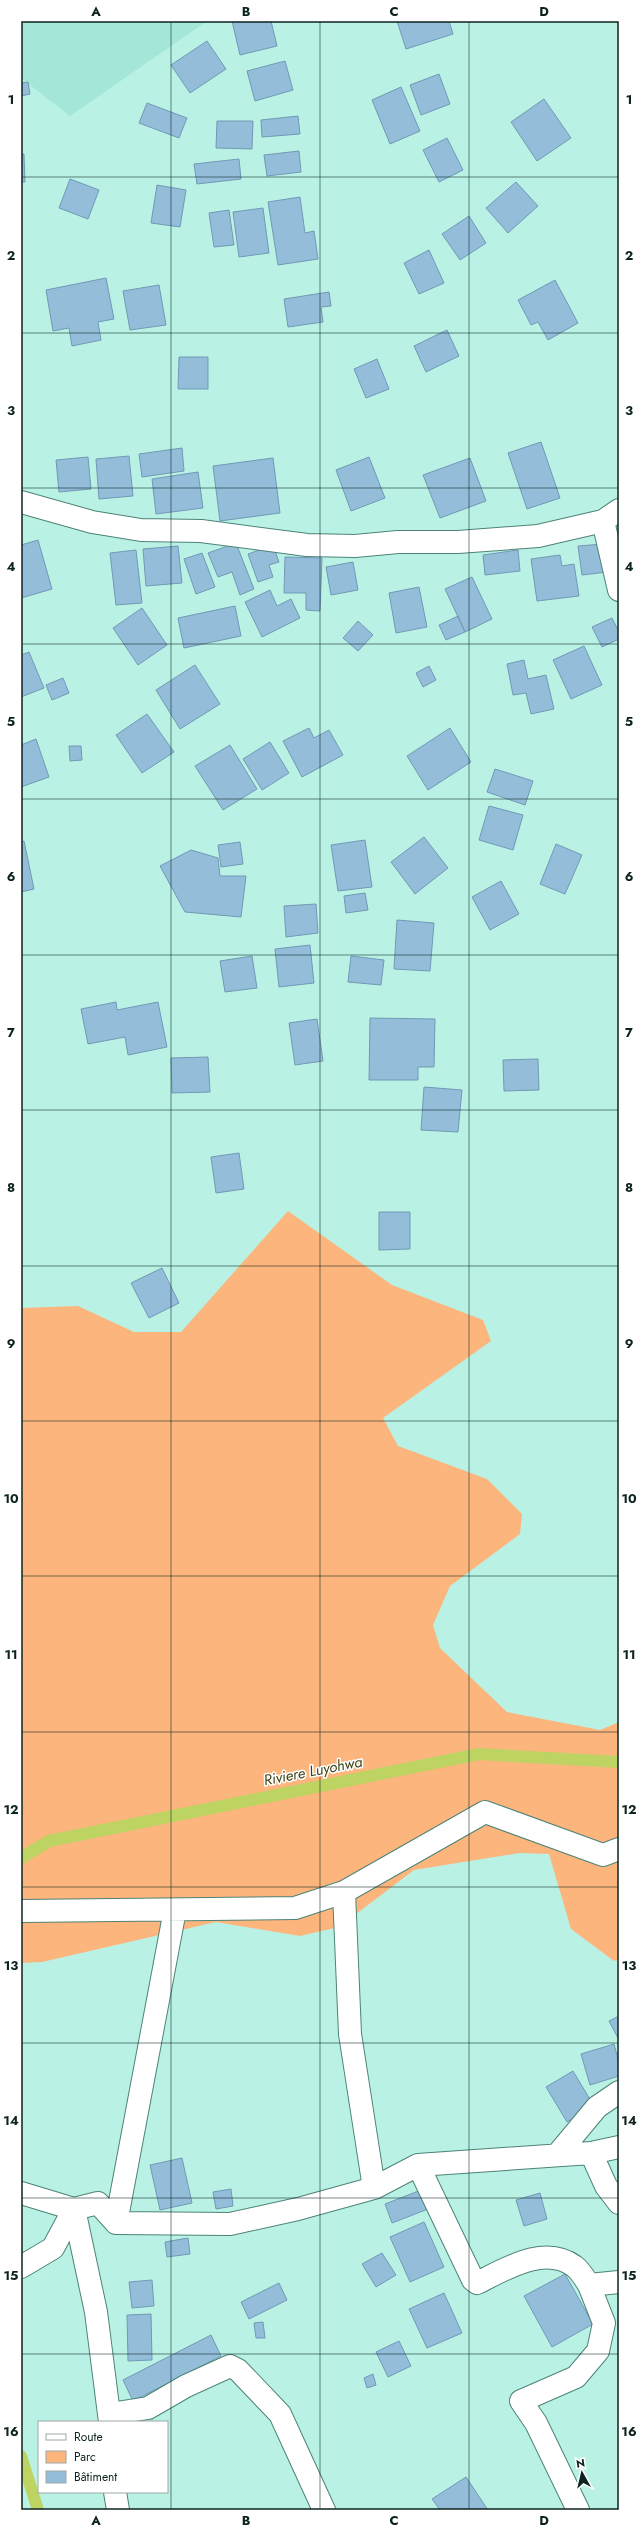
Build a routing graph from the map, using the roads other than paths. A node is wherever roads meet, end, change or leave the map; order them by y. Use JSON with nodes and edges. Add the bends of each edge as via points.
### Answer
{"nodes":[{"id":1,"x":21,"y":502,"type":"edge"},
{"id":2,"x":611,"y":515,"type":"edge"},
{"id":3,"x":619,"y":590,"type":"edge"},
{"id":4,"x":619,"y":1850,"type":"edge"},
{"id":5,"x":344,"y":1892,"type":"junction"},
{"id":6,"x":175,"y":1910,"type":"junction"},
{"id":7,"x":21,"y":1911,"type":"edge"},
{"id":8,"x":619,"y":2092,"type":"edge"},
{"id":9,"x":619,"y":2147,"type":"edge"},
{"id":10,"x":591,"y":2153,"type":"junction"},
{"id":11,"x":557,"y":2154,"type":"junction"},
{"id":12,"x":418,"y":2165,"type":"junction"},
{"id":13,"x":374,"y":2188,"type":"junction"},
{"id":14,"x":21,"y":2193,"type":"edge"},
{"id":15,"x":619,"y":2203,"type":"edge"},
{"id":16,"x":74,"y":2209,"type":"junction"},
{"id":17,"x":116,"y":2223,"type":"junction"},
{"id":18,"x":21,"y":2267,"type":"edge"},
{"id":19,"x":619,"y":2282,"type":"edge"},
{"id":20,"x":589,"y":2285,"type":"junction"},
{"id":21,"x":110,"y":2418,"type":"edge"},
{"id":22,"x":115,"y":2493,"type":"edge"},
{"id":23,"x":118,"y":2510,"type":"edge"},
{"id":24,"x":324,"y":2510,"type":"edge"},
{"id":25,"x":578,"y":2510,"type":"edge"}],
"edges":[{"from":1,"to":2,"type":"street","via":[[92,522],[134,529],[201,531],[307,545],[466,542],[538,536]]},
{"from":2,"to":3,"type":"street"},
{"from":4,"to":5,"type":"street","via":[[603,1855],[485,1812]]},
{"from":5,"to":6,"type":"street","via":[[295,1908]]},
{"from":5,"to":13,"type":"street","via":[[350,2034]]},
{"from":6,"to":7,"type":"street"},
{"from":6,"to":17,"type":"street"},
{"from":8,"to":11,"type":"street","via":[[597,2107]]},
{"from":9,"to":10,"type":"street"},
{"from":10,"to":11,"type":"street"},
{"from":10,"to":15,"type":"street","via":[[606,2186]]},
{"from":11,"to":12,"type":"street"},
{"from":12,"to":13,"type":"street"},
{"from":12,"to":20,"type":"street","via":[[473,2280],[477,2283],[523,2261],[553,2258],[574,2266]]},
{"from":13,"to":17,"type":"street","via":[[230,2224]]},
{"from":14,"to":16,"type":"street"},
{"from":16,"to":17,"type":"street","via":[[98,2203]]},
{"from":16,"to":18,"type":"street","via":[[53,2248]]},
{"from":16,"to":21,"type":"street","via":[[96,2312]]},
{"from":19,"to":20,"type":"street"},
{"from":20,"to":25,"type":"street","via":[[604,2323],[598,2351],[576,2376],[521,2401],[536,2423]]},
{"from":21,"to":24,"type":"street","via":[[148,2408],[186,2386],[230,2366],[238,2370],[280,2414]]},
{"from":22,"to":23,"type":"street"}]}
